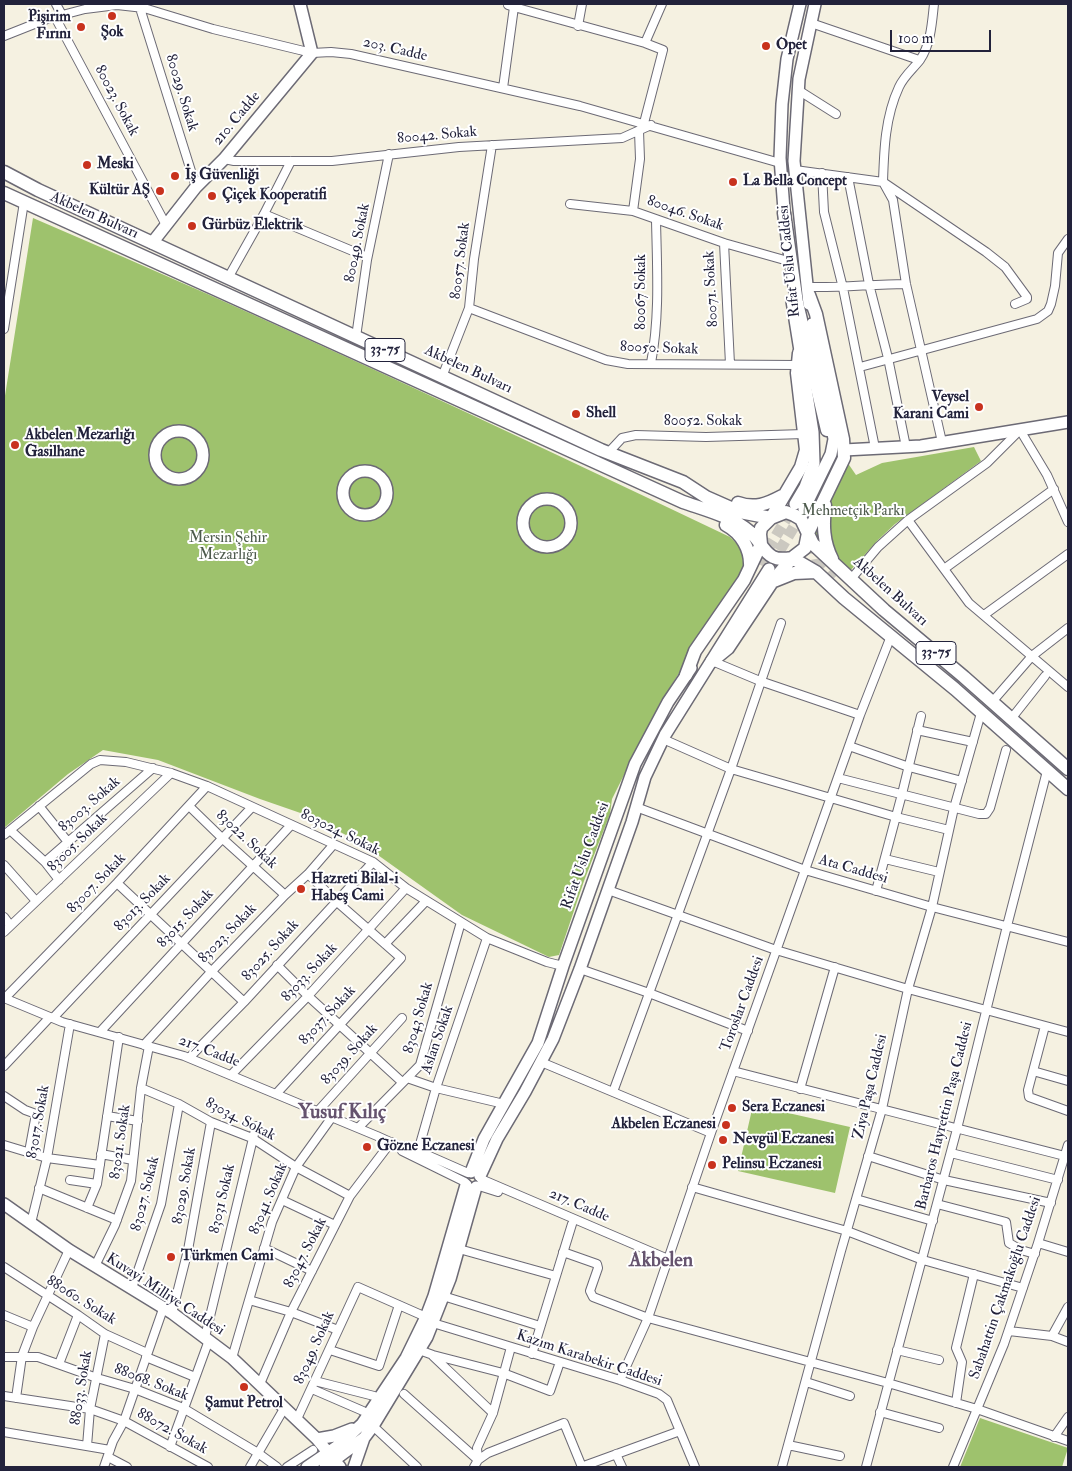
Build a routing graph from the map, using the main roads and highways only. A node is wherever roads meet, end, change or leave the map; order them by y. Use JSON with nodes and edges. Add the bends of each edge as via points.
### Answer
{"nodes":[{"id":1,"x":300,"y":4,"type":"edge"},
{"id":2,"x":800,"y":4,"type":"edge"},
{"id":3,"x":815,"y":4,"type":"edge"},
{"id":4,"x":4,"y":172,"type":"edge"},
{"id":5,"x":4,"y":193,"type":"edge"},
{"id":6,"x":784,"y":213,"type":"junction"},
{"id":7,"x":152,"y":243,"type":"junction"},
{"id":8,"x":808,"y":291,"type":"junction"},
{"id":9,"x":799,"y":359,"type":"junction"},
{"id":10,"x":1068,"y":422,"type":"edge"},
{"id":11,"x":827,"y":430,"type":"dead end"},
{"id":12,"x":184,"y":432,"type":"joint"},
{"id":13,"x":844,"y":450,"type":"junction"},
{"id":14,"x":683,"y":482,"type":"junction"},
{"id":15,"x":782,"y":496,"type":"junction"},
{"id":16,"x":825,"y":499,"type":"junction"},
{"id":17,"x":683,"y":502,"type":"junction"},
{"id":18,"x":795,"y":509,"type":"junction"},
{"id":19,"x":569,"y":513,"type":"joint"},
{"id":20,"x":771,"y":518,"type":"junction"},
{"id":21,"x":808,"y":533,"type":"junction"},
{"id":22,"x":763,"y":547,"type":"junction"},
{"id":23,"x":792,"y":558,"type":"junction"},
{"id":24,"x":834,"y":563,"type":"junction"},
{"id":25,"x":759,"y":567,"type":"junction"},
{"id":26,"x":816,"y":572,"type":"junction"},
{"id":27,"x":833,"y":579,"type":"tunnel mouth"},
{"id":28,"x":772,"y":582,"type":"junction"},
{"id":29,"x":712,"y":661,"type":"junction"},
{"id":30,"x":686,"y":676,"type":"joint"},
{"id":31,"x":1067,"y":764,"type":"edge"},
{"id":32,"x":1068,"y":788,"type":"edge"},
{"id":33,"x":473,"y":1180,"type":"junction"},
{"id":34,"x":4,"y":1204,"type":"edge"},
{"id":35,"x":430,"y":1320,"type":"junction"},
{"id":36,"x":368,"y":1425,"type":"junction"},
{"id":37,"x":364,"y":1438,"type":"junction"},
{"id":38,"x":317,"y":1439,"type":"junction"},
{"id":39,"x":332,"y":1462,"type":"edge"},
{"id":40,"x":307,"y":1467,"type":"edge"},
{"id":41,"x":354,"y":1467,"type":"edge"}],
"edges":[{"from":1,"to":7,"type":"main road","name":"210. Cadde","via":[[312,53]]},
{"from":2,"to":6,"type":"main road","name":"Rıfat Uslu Caddesi","via":[[787,59],[782,104],[780,163]]},
{"from":3,"to":8,"type":"main road","name":"Rıfat Uslu Caddesi","via":[[799,79],[802,92],[795,170]]},
{"from":4,"to":7,"type":"main road","name":"Akbelen Bulvarı","number":"33-75"},
{"from":5,"to":17,"type":"main road","name":"Akbelen Bulvarı","number":"33-75"},
{"from":6,"to":9,"type":"main road","name":"Rıfat Uslu Caddesi"},
{"from":6,"to":11,"type":"main road","via":[[797,303]]},
{"from":7,"to":14,"type":"main road","name":"Akbelen Bulvarı","number":"33-75","via":[[608,453]]},
{"from":8,"to":13,"type":"main road","via":[[816,314]]},
{"from":8,"to":18,"type":"main road","name":"Rıfat Uslu Caddesi","via":[[834,439],[831,454]]},
{"from":9,"to":15,"type":"main road","via":[[806,450],[801,467]]},
{"from":9,"to":18,"type":"main road","name":"Rıfat Uslu Caddesi","via":[[813,432],[814,463]]},
{"from":10,"to":13,"type":"main road","via":[[921,446]]},
{"from":12,"to":12,"type":"main road","via":[[168,433],[157,444],[155,452],[158,467],[177,479],[192,475],[202,463],[202,447],[198,440]]},
{"from":13,"to":16,"type":"main road","via":[[841,468]]},
{"from":14,"to":15,"type":"main road","number":"33-75","via":[[748,507],[766,504]]},
{"from":14,"to":20,"type":"main road","name":"Akbelen Bulvarı","number":"33-75","via":[[706,497],[740,512]]},
{"from":15,"to":20,"type":"main road"},
{"from":16,"to":21,"type":"main road"},
{"from":16,"to":24,"type":"main road","via":[[823,526],[826,547]]},
{"from":17,"to":22,"type":"main road","name":"Akbelen Bulvarı","number":"33-75","via":[[733,520],[751,532]]},
{"from":17,"to":25,"type":"main road","number":"33-75","via":[[734,529]]},
{"from":18,"to":20,"type":"main road"},
{"from":18,"to":21,"type":"main road","number":"33-75","via":[[794,515],[801,519]]},
{"from":19,"to":19,"type":"main road","via":[[552,499],[537,501],[530,505],[523,518],[526,535],[538,545],[555,545],[568,535],[571,528]]},
{"from":20,"to":22,"type":"main road","via":[[761,528]]},
{"from":21,"to":23,"type":"main road","via":[[805,548]]},
{"from":21,"to":24,"type":"main road","name":"Akbelen Bulvarı","number":"33-75","via":[[813,544]]},
{"from":22,"to":23,"type":"main road","number":"33-75","via":[[774,558]]},
{"from":22,"to":25,"type":"main road"},
{"from":23,"to":26,"type":"main road","number":"33-75"},
{"from":23,"to":28,"type":"main road"},
{"from":24,"to":31,"type":"main road","name":"Akbelen Bulvarı","number":"33-75","via":[[884,610]]},
{"from":25,"to":29,"type":"main road","name":"Rifat Uslu Caddesi"},
{"from":25,"to":30,"type":"main road","via":[[744,580],[695,651]]},
{"from":26,"to":28,"type":"main road","via":[[794,574]]},
{"from":26,"to":32,"type":"main road","number":"33-75"},
{"from":27,"to":32,"type":"main road","number":"33-75","via":[[944,669],[1028,744]]},
{"from":28,"to":29,"type":"main road","via":[[728,648]]},
{"from":29,"to":33,"type":"main road","name":"Rifat Uslu Caddesi","via":[[663,739],[645,777],[608,890],[553,1039]]},
{"from":30,"to":33,"type":"main road","name":"Rifat Uslu Caddesi","via":[[668,702],[635,764],[538,1042],[484,1139]]},
{"from":33,"to":35,"type":"main road","via":[[446,1258]]},
{"from":33,"to":35,"type":"main road","via":[[459,1249],[443,1296]]},
{"from":34,"to":38,"type":"main road","name":"Kuvayi Milliye Caddesi","via":[[207,1339],[232,1358]]},
{"from":35,"to":36,"type":"main road"},
{"from":35,"to":36,"type":"main road","via":[[427,1337]]},
{"from":36,"to":37,"type":"main road"},
{"from":36,"to":38,"type":"main road"},
{"from":36,"to":39,"type":"main road"},
{"from":37,"to":39,"type":"main road"},
{"from":37,"to":41,"type":"main road"},
{"from":38,"to":39,"type":"main road","name":"Kuvayi Milliye Caddesi"},
{"from":39,"to":40,"type":"main road"}]}
